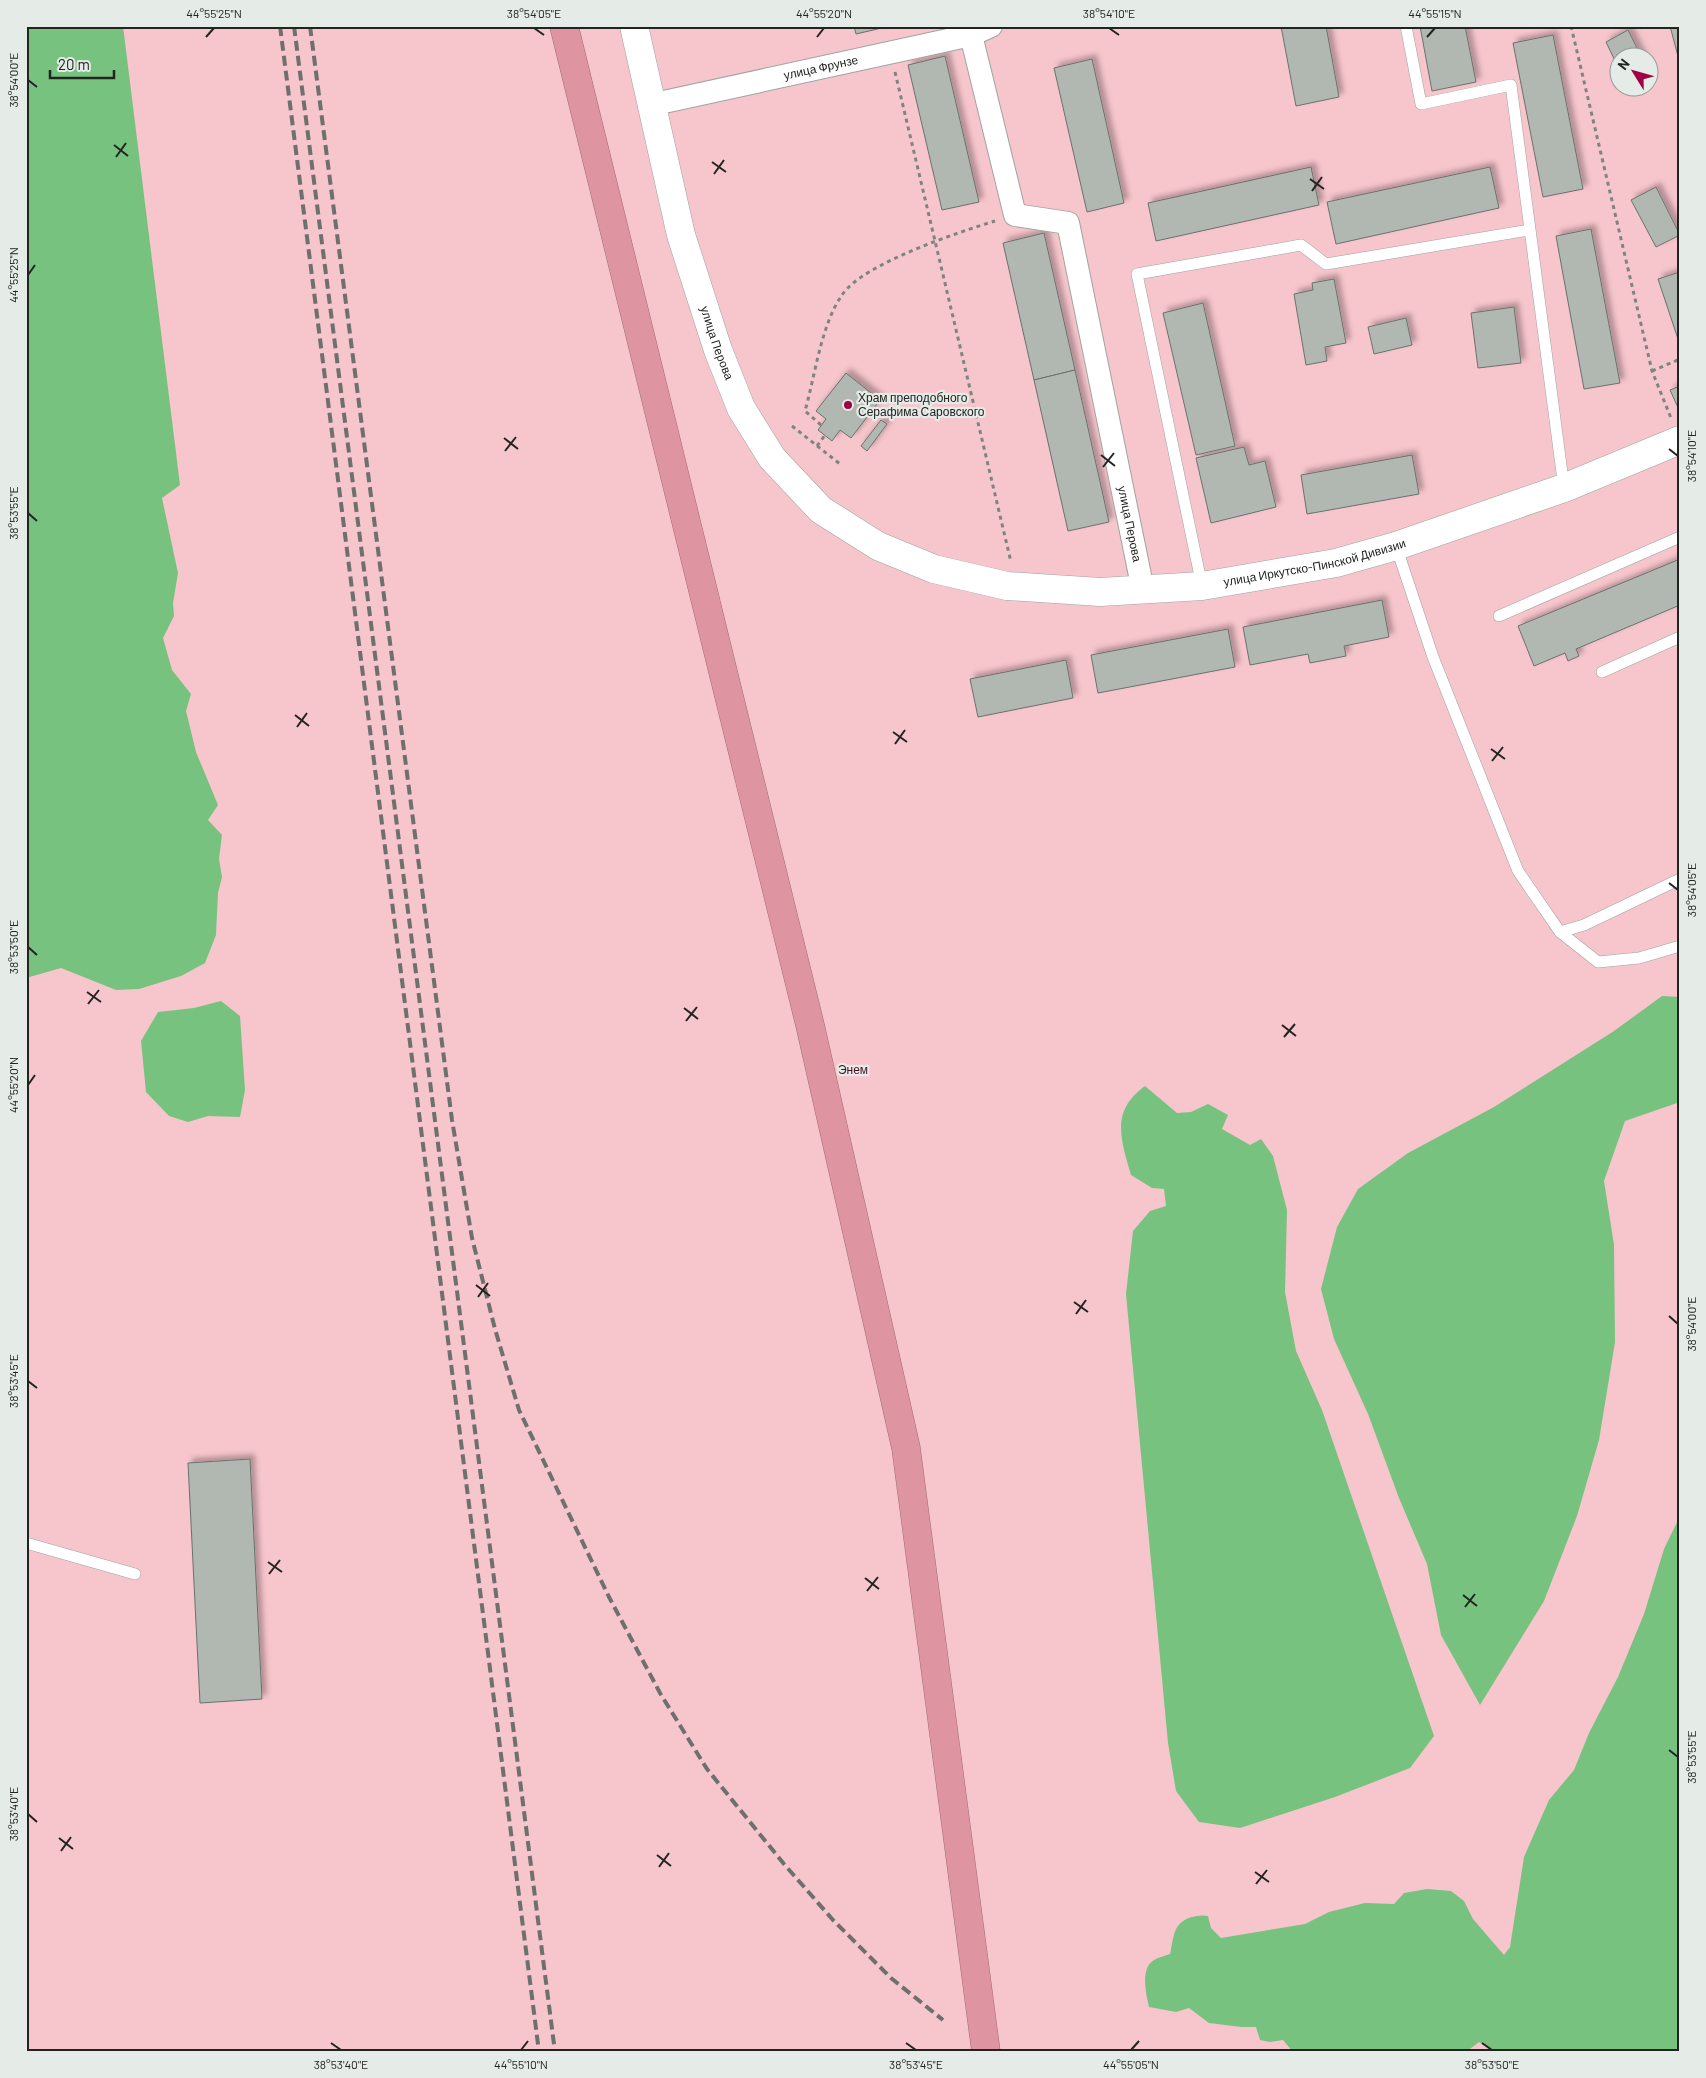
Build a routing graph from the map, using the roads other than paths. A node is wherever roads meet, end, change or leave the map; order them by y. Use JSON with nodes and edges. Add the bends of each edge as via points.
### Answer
{"nodes":[{"id":1,"x":634,"y":26,"type":"edge"},
{"id":2,"x":991,"y":26,"type":"edge"},
{"id":3,"x":1406,"y":26,"type":"edge"},
{"id":4,"x":971,"y":35,"type":"junction"},
{"id":5,"x":567,"y":38,"type":"edge"},
{"id":6,"x":650,"y":105,"type":"junction"},
{"id":7,"x":1529,"y":230,"type":"junction"},
{"id":8,"x":1680,"y":440,"type":"edge"},
{"id":9,"x":1564,"y":488,"type":"junction"},
{"id":10,"x":1680,"y":538,"type":"edge"},
{"id":11,"x":1396,"y":546,"type":"junction"},
{"id":12,"x":934,"y":569,"type":"joint"},
{"id":13,"x":1202,"y":586,"type":"junction"},
{"id":14,"x":1143,"y":590,"type":"junction"},
{"id":15,"x":1500,"y":616,"type":"dead end"},
{"id":16,"x":1680,"y":637,"type":"edge"},
{"id":17,"x":1602,"y":672,"type":"dead end"},
{"id":18,"x":1680,"y":879,"type":"edge"},
{"id":19,"x":1560,"y":932,"type":"junction"},
{"id":20,"x":1680,"y":946,"type":"edge"},
{"id":21,"x":26,"y":1542,"type":"edge"},
{"id":22,"x":135,"y":1574,"type":"dead end"},
{"id":23,"x":986,"y":2052,"type":"edge"}],
"edges":[{"from":1,"to":6,"type":"street","name":"улица Перова"},
{"from":2,"to":4,"type":"street","name":"улица Фрунзе"},
{"from":3,"to":7,"type":"lane","via":[[1421,104],[1511,85]]},
{"from":4,"to":6,"type":"street","name":"улица Фрунзе"},
{"from":4,"to":14,"type":"street","name":"улица Перова","via":[[1015,215],[1068,223]]},
{"from":5,"to":23,"type":"highway","via":[[810,1025],[906,1448]]},
{"from":6,"to":12,"type":"street","name":"улица Перова","via":[[681,235],[718,350],[746,416],[772,458],[821,510],[878,546]]},
{"from":7,"to":9,"type":"lane"},
{"from":7,"to":13,"type":"lane","via":[[1326,264],[1301,245],[1137,274]]},
{"from":8,"to":9,"type":"street","name":"улица Иркутско-Пинской Дивизии"},
{"from":9,"to":11,"type":"street","name":"улица Иркутско-Пинской Дивизии"},
{"from":10,"to":15,"type":"lane"},
{"from":11,"to":13,"type":"street","name":"улица Иркутско-Пинской Дивизии","via":[[1336,563]]},
{"from":11,"to":19,"type":"lane","via":[[1433,657],[1518,871]]},
{"from":12,"to":14,"type":"street","name":"улица Иркутско-Пинской Дивизии","via":[[1016,587],[1100,592]]},
{"from":13,"to":14,"type":"street","name":"улица Иркутско-Пинской Дивизии"},
{"from":16,"to":17,"type":"lane"},
{"from":18,"to":19,"type":"lane","via":[[1584,925]]},
{"from":19,"to":20,"type":"lane","via":[[1598,962],[1639,958]]},
{"from":21,"to":22,"type":"lane"}]}
